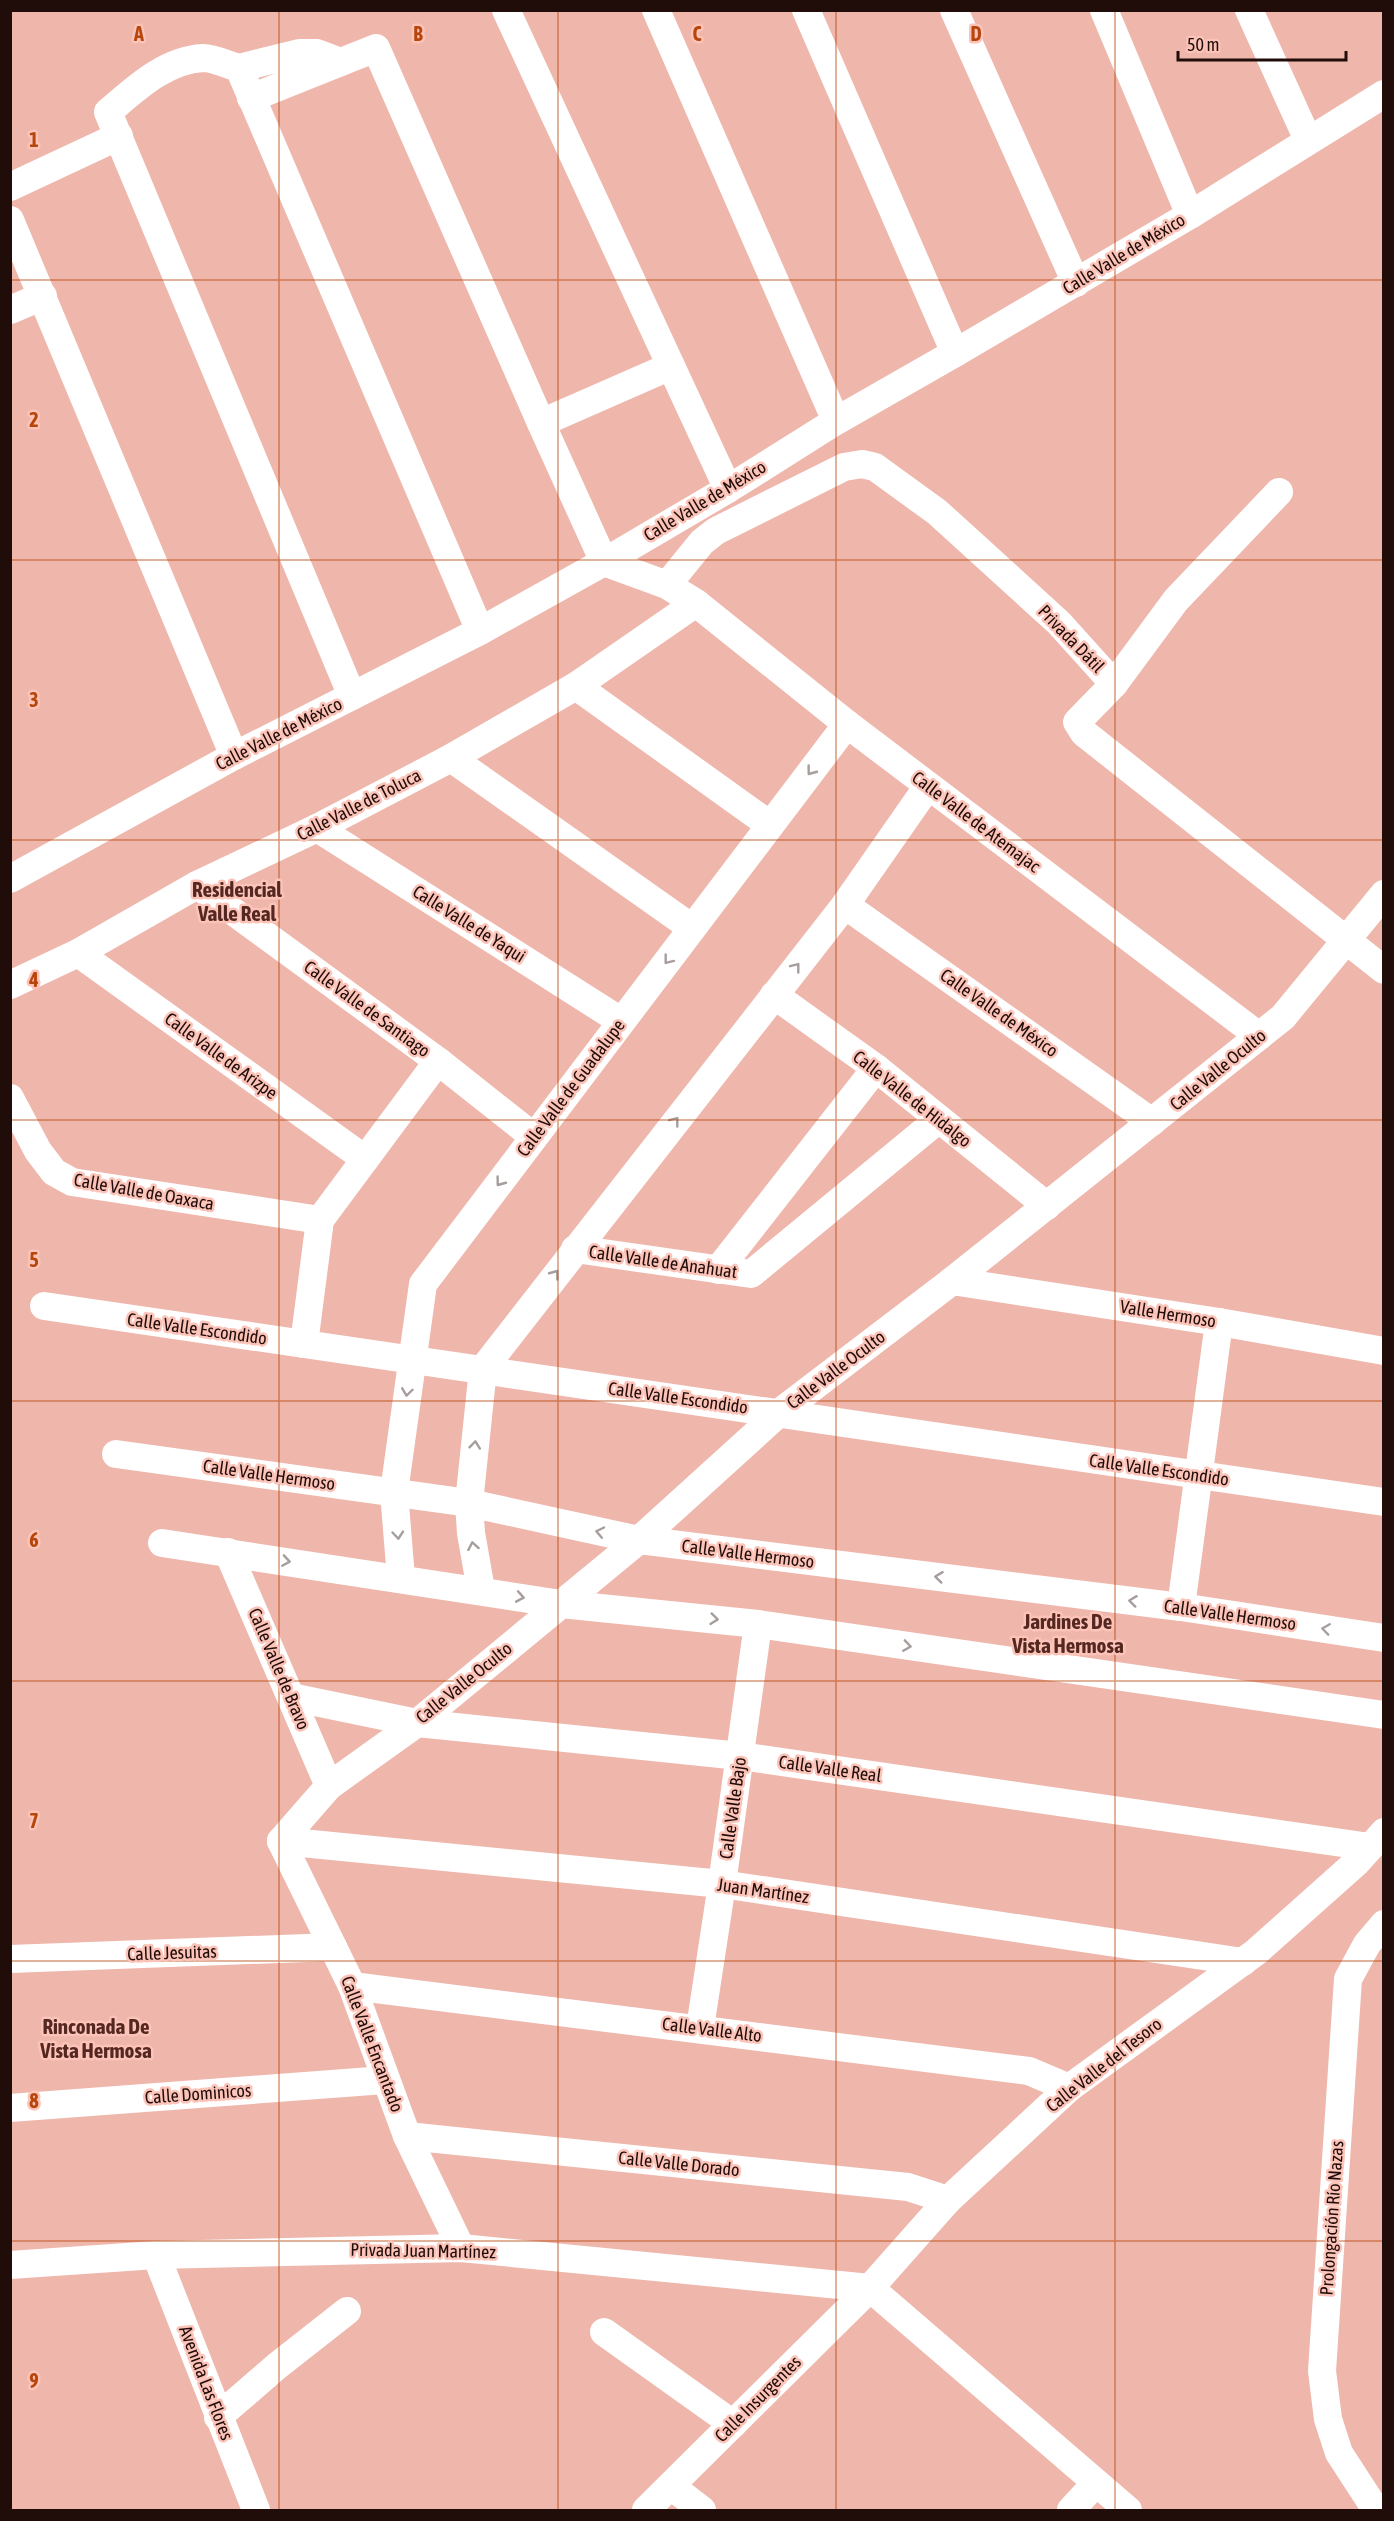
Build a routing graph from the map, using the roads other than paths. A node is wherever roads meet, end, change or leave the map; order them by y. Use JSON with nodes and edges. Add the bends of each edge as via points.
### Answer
{"nodes":[{"id":1,"x":506,"y":10,"type":"edge"},
{"id":2,"x":656,"y":10,"type":"edge"},
{"id":3,"x":806,"y":10,"type":"edge"},
{"id":4,"x":954,"y":10,"type":"edge"},
{"id":5,"x":1104,"y":10,"type":"edge"},
{"id":6,"x":1249,"y":10,"type":"edge"},
{"id":7,"x":341,"y":62,"type":"junction"},
{"id":8,"x":239,"y":68,"type":"junction"},
{"id":9,"x":1383,"y":94,"type":"edge"},
{"id":10,"x":250,"y":98,"type":"junction"},
{"id":11,"x":114,"y":124,"type":"junction"},
{"id":12,"x":1308,"y":140,"type":"junction"},
{"id":13,"x":22,"y":181,"type":"edge"},
{"id":14,"x":1190,"y":215,"type":"junction"},
{"id":15,"x":10,"y":220,"type":"edge"},
{"id":16,"x":1076,"y":283,"type":"junction"},
{"id":17,"x":43,"y":296,"type":"junction"},
{"id":18,"x":10,"y":310,"type":"edge"},
{"id":19,"x":955,"y":353,"type":"junction"},
{"id":20,"x":671,"y":366,"type":"junction"},
{"id":21,"x":836,"y":421,"type":"junction"},
{"id":22,"x":541,"y":423,"type":"junction"},
{"id":23,"x":728,"y":489,"type":"junction"},
{"id":24,"x":1279,"y":492,"type":"dead end"},
{"id":25,"x":604,"y":562,"type":"junction"},
{"id":26,"x":667,"y":585,"type":"junction"},
{"id":27,"x":696,"y":603,"type":"junction"},
{"id":28,"x":480,"y":631,"type":"junction"},
{"id":29,"x":1114,"y":684,"type":"junction"},
{"id":30,"x":576,"y":686,"type":"junction"},
{"id":31,"x":352,"y":696,"type":"junction"},
{"id":32,"x":847,"y":724,"type":"junction"},
{"id":33,"x":234,"y":756,"type":"junction"},
{"id":34,"x":451,"y":758,"type":"junction"},
{"id":35,"x":928,"y":786,"type":"junction"},
{"id":36,"x":770,"y":825,"type":"junction"},
{"id":37,"x":317,"y":828,"type":"junction"},
{"id":38,"x":10,"y":879,"type":"edge"},
{"id":39,"x":197,"y":885,"type":"junction"},
{"id":40,"x":1383,"y":894,"type":"edge"},
{"id":41,"x":845,"y":905,"type":"junction"},
{"id":42,"x":692,"y":928,"type":"junction"},
{"id":43,"x":1345,"y":942,"type":"junction"},
{"id":44,"x":78,"y":953,"type":"junction"},
{"id":45,"x":1383,"y":970,"type":"edge"},
{"id":46,"x":10,"y":985,"type":"edge"},
{"id":47,"x":774,"y":995,"type":"junction"},
{"id":48,"x":621,"y":1021,"type":"junction"},
{"id":49,"x":1259,"y":1036,"type":"junction"},
{"id":50,"x":438,"y":1061,"type":"junction"},
{"id":51,"x":876,"y":1068,"type":"junction"},
{"id":52,"x":10,"y":1098,"type":"edge"},
{"id":53,"x":939,"y":1119,"type":"junction"},
{"id":54,"x":1152,"y":1122,"type":"junction"},
{"id":55,"x":534,"y":1137,"type":"junction"},
{"id":56,"x":365,"y":1160,"type":"junction"},
{"id":57,"x":1047,"y":1206,"type":"junction"},
{"id":58,"x":320,"y":1220,"type":"junction"},
{"id":59,"x":575,"y":1249,"type":"junction"},
{"id":60,"x":718,"y":1270,"type":"junction"},
{"id":61,"x":952,"y":1281,"type":"junction"},
{"id":62,"x":44,"y":1306,"type":"dead end"},
{"id":63,"x":1219,"y":1322,"type":"junction"},
{"id":64,"x":304,"y":1344,"type":"junction"},
{"id":65,"x":1383,"y":1351,"type":"edge"},
{"id":66,"x":412,"y":1360,"type":"junction"},
{"id":67,"x":483,"y":1369,"type":"junction"},
{"id":68,"x":779,"y":1413,"type":"junction"},
{"id":69,"x":116,"y":1454,"type":"dead end"},
{"id":70,"x":1199,"y":1477,"type":"junction"},
{"id":71,"x":393,"y":1492,"type":"junction"},
{"id":72,"x":469,"y":1503,"type":"junction"},
{"id":73,"x":1383,"y":1503,"type":"edge"},
{"id":74,"x":639,"y":1540,"type":"junction"},
{"id":75,"x":162,"y":1543,"type":"dead end"},
{"id":76,"x":228,"y":1552,"type":"junction"},
{"id":77,"x":401,"y":1578,"type":"junction"},
{"id":78,"x":481,"y":1590,"type":"junction"},
{"id":79,"x":561,"y":1604,"type":"junction"},
{"id":80,"x":1181,"y":1607,"type":"junction"},
{"id":81,"x":758,"y":1624,"type":"junction"},
{"id":82,"x":1383,"y":1638,"type":"edge"},
{"id":83,"x":291,"y":1697,"type":"junction"},
{"id":84,"x":1383,"y":1715,"type":"edge"},
{"id":85,"x":417,"y":1723,"type":"junction"},
{"id":86,"x":740,"y":1756,"type":"junction"},
{"id":87,"x":329,"y":1786,"type":"junction"},
{"id":88,"x":281,"y":1841,"type":"junction"},
{"id":89,"x":1370,"y":1847,"type":"edge"},
{"id":90,"x":722,"y":1884,"type":"junction"},
{"id":91,"x":1383,"y":1923,"type":"edge"},
{"id":92,"x":333,"y":1947,"type":"junction"},
{"id":93,"x":10,"y":1959,"type":"edge"},
{"id":94,"x":1243,"y":1962,"type":"junction"},
{"id":95,"x":352,"y":1986,"type":"junction"},
{"id":96,"x":700,"y":2028,"type":"junction"},
{"id":97,"x":385,"y":2080,"type":"junction"},
{"id":98,"x":1069,"y":2088,"type":"junction"},
{"id":99,"x":10,"y":2108,"type":"edge"},
{"id":100,"x":407,"y":2136,"type":"junction"},
{"id":101,"x":948,"y":2200,"type":"junction"},
{"id":102,"x":461,"y":2248,"type":"junction"},
{"id":103,"x":156,"y":2255,"type":"junction"},
{"id":104,"x":10,"y":2265,"type":"edge"},
{"id":105,"x":870,"y":2288,"type":"junction"},
{"id":106,"x":347,"y":2311,"type":"dead end"},
{"id":107,"x":604,"y":2332,"type":"dead end"},
{"id":108,"x":218,"y":2417,"type":"junction"},
{"id":109,"x":733,"y":2424,"type":"junction"},
{"id":110,"x":1096,"y":2483,"type":"junction"},
{"id":111,"x":671,"y":2486,"type":"junction"},
{"id":112,"x":256,"y":2511,"type":"edge"},
{"id":113,"x":646,"y":2511,"type":"edge"},
{"id":114,"x":702,"y":2511,"type":"edge"},
{"id":115,"x":1071,"y":2511,"type":"edge"},
{"id":116,"x":1128,"y":2511,"type":"edge"},
{"id":117,"x":1376,"y":2511,"type":"edge"}],
"edges":[{"from":1,"to":20,"type":"street"},
{"from":2,"to":21,"type":"street"},
{"from":3,"to":19,"type":"street"},
{"from":4,"to":16,"type":"street"},
{"from":5,"to":14,"type":"street"},
{"from":6,"to":12,"type":"street"},
{"from":7,"to":8,"type":"street","via":[[317,53],[299,53]]},
{"from":7,"to":10,"type":"street"},
{"from":7,"to":22,"type":"street","via":[[376,48]]},
{"from":8,"to":10,"type":"street"},
{"from":8,"to":11,"type":"street","via":[[204,58],[168,66],[130,93]]},
{"from":9,"to":12,"type":"street","name":"Calle Valle de México"},
{"from":10,"to":28,"type":"street"},
{"from":11,"to":13,"type":"street"},
{"from":11,"to":31,"type":"street"},
{"from":12,"to":14,"type":"street","name":"Calle Valle de México"},
{"from":14,"to":16,"type":"street","name":"Calle Valle de México"},
{"from":15,"to":17,"type":"street"},
{"from":16,"to":19,"type":"street","name":"Calle Valle de México"},
{"from":17,"to":18,"type":"street"},
{"from":17,"to":33,"type":"street"},
{"from":19,"to":21,"type":"street","name":"Calle Valle de México"},
{"from":20,"to":22,"type":"street"},
{"from":20,"to":23,"type":"street"},
{"from":21,"to":23,"type":"street","name":"Calle Valle de México"},
{"from":22,"to":25,"type":"street"},
{"from":23,"to":25,"type":"street","name":"Calle Valle de México"},
{"from":24,"to":29,"type":"street","via":[[1176,600]]},
{"from":25,"to":26,"type":"street","name":"Calle Valle de Atemajac"},
{"from":25,"to":28,"type":"street","name":"Calle Valle de México"},
{"from":26,"to":27,"type":"street","name":"Calle Valle de Atemajac"},
{"from":26,"to":29,"type":"street","name":"Privada Dátil","via":[[716,531],[844,467],[862,464],[875,467],[937,512],[1059,623]]},
{"from":27,"to":30,"type":"street","name":"Calle Valle de Toluca"},
{"from":27,"to":32,"type":"street","name":"Calle Valle de Atemajac"},
{"from":28,"to":31,"type":"street","name":"Calle Valle de México"},
{"from":29,"to":43,"type":"street","name":"Privada Dátil","via":[[1077,722],[1084,733]]},
{"from":30,"to":34,"type":"street","name":"Calle Valle de Toluca"},
{"from":30,"to":36,"type":"street"},
{"from":31,"to":33,"type":"street","name":"Calle Valle de México"},
{"from":32,"to":35,"type":"street","name":"Calle Valle de Atemajac"},
{"from":32,"to":36,"type":"street","name":"Calle Valle de Guadalupe","one_way":true},
{"from":33,"to":38,"type":"street","name":"Calle Valle de México"},
{"from":34,"to":37,"type":"street","name":"Calle Valle de Toluca"},
{"from":34,"to":42,"type":"street"},
{"from":35,"to":41,"type":"street"},
{"from":35,"to":49,"type":"street","name":"Calle Valle de Atemajac"},
{"from":36,"to":42,"type":"street","name":"Calle Valle de Guadalupe"},
{"from":37,"to":39,"type":"street","name":"Calle Valle de Toluca"},
{"from":37,"to":48,"type":"street","name":"Calle Valle de Yaqui"},
{"from":39,"to":44,"type":"street","name":"Calle Valle de Toluca"},
{"from":39,"to":50,"type":"street","name":"Calle Valle de Santiago"},
{"from":40,"to":43,"type":"street","name":"Calle Valle Oculto"},
{"from":47,"to":41,"type":"street","one_way":true},
{"from":41,"to":54,"type":"street","name":"Calle Valle de México"},
{"from":42,"to":48,"type":"street","name":"Calle Valle de Guadalupe","one_way":true},
{"from":43,"to":45,"type":"street","name":"Privada Dátil"},
{"from":43,"to":49,"type":"street","name":"Calle Valle Oculto","via":[[1283,1017]]},
{"from":44,"to":46,"type":"street","name":"Calle Valle de Toluca"},
{"from":44,"to":56,"type":"street","name":"Calle Valle de Arizpe"},
{"from":47,"to":51,"type":"street","name":"Calle Valle de Hidalgo"},
{"from":59,"to":47,"type":"street","one_way":true},
{"from":48,"to":55,"type":"street","name":"Calle Valle de Guadalupe"},
{"from":49,"to":54,"type":"street","name":"Calle Valle Oculto"},
{"from":50,"to":55,"type":"street","name":"Calle Valle de Santiago"},
{"from":50,"to":56,"type":"street"},
{"from":51,"to":53,"type":"street","name":"Calle Valle de Hidalgo"},
{"from":51,"to":60,"type":"street"},
{"from":52,"to":58,"type":"street","name":"Calle Valle de Oaxaca","via":[[38,1151],[54,1172],[72,1182]]},
{"from":53,"to":57,"type":"street","name":"Calle Valle de Hidalgo"},
{"from":53,"to":60,"type":"street","name":"Calle Valle de Anahuat","via":[[751,1274]]},
{"from":54,"to":57,"type":"street","name":"Calle Valle Oculto"},
{"from":55,"to":66,"type":"street","name":"Calle Valle de Guadalupe","one_way":true,"via":[[423,1284]]},
{"from":56,"to":58,"type":"street"},
{"from":57,"to":61,"type":"street","name":"Calle Valle Oculto"},
{"from":58,"to":64,"type":"street"},
{"from":59,"to":60,"type":"street","name":"Calle Valle de Anahuat"},
{"from":67,"to":59,"type":"street","one_way":true},
{"from":61,"to":63,"type":"street","name":"Valle Hermoso"},
{"from":61,"to":68,"type":"street","name":"Calle Valle Oculto"},
{"from":62,"to":64,"type":"street","name":"Calle Valle Escondido"},
{"from":63,"to":65,"type":"street","name":"Valle Hermoso"},
{"from":63,"to":70,"type":"street"},
{"from":64,"to":66,"type":"street","name":"Calle Valle Escondido"},
{"from":66,"to":67,"type":"street","name":"Calle Valle Escondido"},
{"from":66,"to":71,"type":"street","name":"Calle Valle de Guadalupe","one_way":true},
{"from":67,"to":68,"type":"street","name":"Calle Valle Escondido"},
{"from":72,"to":67,"type":"street","one_way":true},
{"from":68,"to":70,"type":"street","name":"Calle Valle Escondido"},
{"from":68,"to":74,"type":"street","name":"Calle Valle Oculto"},
{"from":69,"to":71,"type":"street","name":"Calle Valle Hermoso"},
{"from":70,"to":73,"type":"street","name":"Calle Valle Escondido"},
{"from":70,"to":80,"type":"street"},
{"from":71,"to":72,"type":"street","name":"Calle Valle Hermoso"},
{"from":71,"to":77,"type":"street","name":"Calle Valle de Guadalupe","one_way":true},
{"from":74,"to":72,"type":"street","name":"Calle Valle Hermoso","one_way":true},
{"from":78,"to":72,"type":"street","one_way":true},
{"from":74,"to":79,"type":"street","name":"Calle Valle Oculto"},
{"from":80,"to":74,"type":"street","name":"Calle Valle Hermoso","one_way":true},
{"from":75,"to":76,"type":"street"},
{"from":76,"to":77,"type":"street","one_way":true},
{"from":76,"to":83,"type":"street","name":"Calle Valle de Bravo"},
{"from":77,"to":78,"type":"street"},
{"from":78,"to":79,"type":"street","one_way":true},
{"from":79,"to":81,"type":"street","one_way":true},
{"from":79,"to":85,"type":"street","name":"Calle Valle Oculto"},
{"from":82,"to":80,"type":"street","name":"Calle Valle Hermoso","one_way":true},
{"from":81,"to":84,"type":"street","one_way":true},
{"from":81,"to":86,"type":"street","name":"Calle Valle Bajo"},
{"from":83,"to":85,"type":"street","name":"Calle Valle Real"},
{"from":83,"to":87,"type":"street","name":"Calle Valle de Bravo"},
{"from":85,"to":86,"type":"street","name":"Calle Valle Real"},
{"from":85,"to":87,"type":"street","name":"Calle Valle Oculto"},
{"from":86,"to":89,"type":"street","name":"Calle Valle Real"},
{"from":86,"to":90,"type":"street","name":"Calle Valle Bajo"},
{"from":87,"to":88,"type":"street","name":"Calle Valle Oculto"},
{"from":88,"to":90,"type":"street","name":"Juan Martínez"},
{"from":88,"to":92,"type":"street","name":"Calle Valle Encantado"},
{"from":89,"to":94,"type":"street","name":"Calle Valle del Tesoro"},
{"from":90,"to":94,"type":"street","name":"Juan Martínez"},
{"from":90,"to":96,"type":"street","name":"Calle Valle Bajo"},
{"from":91,"to":117,"type":"street","name":"Prolongación Río Nazas","via":[[1348,1979],[1322,2371],[1328,2419],[1340,2452]]},
{"from":92,"to":93,"type":"street","name":"Calle Jesuitas"},
{"from":92,"to":95,"type":"street","name":"Calle Valle Encantado"},
{"from":94,"to":98,"type":"street","name":"Calle Valle del Tesoro"},
{"from":95,"to":96,"type":"street","name":"Calle Valle Alto"},
{"from":95,"to":97,"type":"street","name":"Calle Valle Encantado"},
{"from":96,"to":98,"type":"street","name":"Calle Valle Alto","via":[[1029,2071]]},
{"from":97,"to":99,"type":"street","name":"Calle Dominicos"},
{"from":97,"to":100,"type":"street","name":"Calle Valle Encantado"},
{"from":98,"to":101,"type":"street","name":"Calle Valle del Tesoro"},
{"from":100,"to":101,"type":"street","name":"Calle Valle Dorado","via":[[908,2187]]},
{"from":100,"to":102,"type":"street","name":"Calle Valle Encantado"},
{"from":101,"to":105,"type":"street","name":"Calle Valle del Tesoro"},
{"from":102,"to":103,"type":"street","name":"Privada Juan Martínez"},
{"from":102,"to":105,"type":"street","name":"Privada Juan Martínez"},
{"from":103,"to":104,"type":"street","name":"Privada Juan Martínez"},
{"from":103,"to":108,"type":"street","name":"Avenida Las Flores"},
{"from":105,"to":109,"type":"street","name":"Calle Insurgentes"},
{"from":105,"to":110,"type":"street"},
{"from":106,"to":108,"type":"street"},
{"from":107,"to":109,"type":"street"},
{"from":108,"to":112,"type":"street","name":"Avenida Las Flores"},
{"from":109,"to":111,"type":"street","name":"Calle Insurgentes"},
{"from":110,"to":115,"type":"street"},
{"from":110,"to":116,"type":"street"},
{"from":111,"to":113,"type":"street","name":"Calle Insurgentes"},
{"from":111,"to":114,"type":"street"}]}
